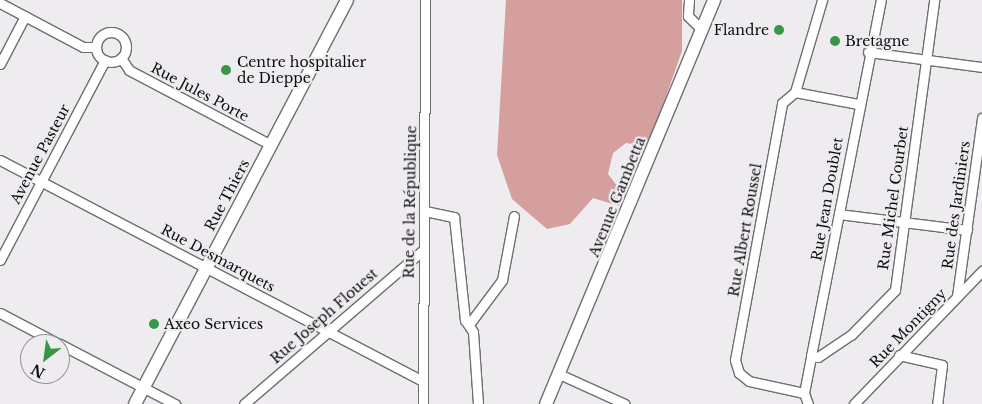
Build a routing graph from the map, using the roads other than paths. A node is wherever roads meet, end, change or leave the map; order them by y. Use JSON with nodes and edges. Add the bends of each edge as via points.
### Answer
{"nodes":[{"id":1,"x":347,"y":0,"type":"edge"},
{"id":2,"x":425,"y":0,"type":"edge"},
{"id":3,"x":689,"y":0,"type":"edge"},
{"id":4,"x":714,"y":0,"type":"edge"},
{"id":5,"x":822,"y":0,"type":"edge"},
{"id":6,"x":881,"y":0,"type":"edge"},
{"id":7,"x":934,"y":0,"type":"edge"},
{"id":8,"x":0,"y":3,"type":"edge"},
{"id":9,"x":25,"y":16,"type":"junction"},
{"id":10,"x":702,"y":30,"type":"junction"},
{"id":11,"x":96,"y":47,"type":"junction"},
{"id":12,"x":868,"y":52,"type":"junction"},
{"id":13,"x":121,"y":58,"type":"junction"},
{"id":14,"x":105,"y":60,"type":"junction"},
{"id":15,"x":925,"y":60,"type":"junction"},
{"id":16,"x":0,"y":64,"type":"edge"},
{"id":17,"x":982,"y":67,"type":"edge"},
{"id":18,"x":795,"y":92,"type":"junction"},
{"id":19,"x":858,"y":104,"type":"junction"},
{"id":20,"x":982,"y":122,"type":"edge"},
{"id":21,"x":270,"y":145,"type":"junction"},
{"id":22,"x":0,"y":160,"type":"edge"},
{"id":23,"x":41,"y":181,"type":"junction"},
{"id":24,"x":425,"y":211,"type":"junction"},
{"id":25,"x":839,"y":214,"type":"junction"},
{"id":26,"x":514,"y":216,"type":"dead end"},
{"id":27,"x":905,"y":222,"type":"junction"},
{"id":28,"x":967,"y":230,"type":"junction"},
{"id":29,"x":423,"y":250,"type":"junction"},
{"id":30,"x":0,"y":260,"type":"edge"},
{"id":31,"x":206,"y":267,"type":"junction"},
{"id":32,"x":982,"y":271,"type":"edge"},
{"id":33,"x":957,"y":297,"type":"junction"},
{"id":34,"x":0,"y":313,"type":"edge"},
{"id":35,"x":470,"y":323,"type":"junction"},
{"id":36,"x":326,"y":330,"type":"junction"},
{"id":37,"x":41,"y":334,"type":"edge"},
{"id":38,"x":70,"y":349,"type":"edge"},
{"id":39,"x":900,"y":355,"type":"junction"},
{"id":40,"x":810,"y":356,"type":"junction"},
{"id":41,"x":559,"y":374,"type":"junction"},
{"id":42,"x":423,"y":381,"type":"junction"},
{"id":43,"x":143,"y":388,"type":"junction"},
{"id":44,"x":804,"y":393,"type":"junction"},
{"id":45,"x":135,"y":404,"type":"edge"},
{"id":46,"x":174,"y":404,"type":"edge"},
{"id":47,"x":244,"y":404,"type":"edge"},
{"id":48,"x":423,"y":404,"type":"edge"},
{"id":49,"x":478,"y":404,"type":"edge"},
{"id":50,"x":546,"y":404,"type":"edge"},
{"id":51,"x":625,"y":404,"type":"edge"},
{"id":52,"x":808,"y":404,"type":"edge"},
{"id":53,"x":854,"y":404,"type":"edge"},
{"id":54,"x":936,"y":404,"type":"edge"}],
"edges":[{"from":1,"to":21,"type":"main road","name":"Rue Thiers"},
{"from":2,"to":24,"type":"street","name":"Rue de la République"},
{"from":3,"to":10,"type":"street","via":[[688,16]]},
{"from":4,"to":10,"type":"main road","name":"Avenue Gambetta"},
{"from":5,"to":18,"type":"street"},
{"from":6,"to":12,"type":"street","name":"Rue Jean Doublet"},
{"from":7,"to":15,"type":"street","name":"Rue Michel Courbet"},
{"from":8,"to":9,"type":"street"},
{"from":9,"to":11,"type":"street","via":[[83,47]]},
{"from":9,"to":16,"type":"street"},
{"from":10,"to":41,"type":"main road","name":"Avenue Gambetta"},
{"from":11,"to":13,"type":"street","via":[[102,35],[116,33],[126,44]]},
{"from":11,"to":14,"type":"street"},
{"from":12,"to":15,"type":"street"},
{"from":12,"to":19,"type":"street","name":"Rue Jean Doublet"},
{"from":13,"to":14,"type":"street"},
{"from":13,"to":21,"type":"street","name":"Rue Jules Porte","via":[[129,70]]},
{"from":14,"to":23,"type":"street","name":"Avenue Pasteur"},
{"from":15,"to":17,"type":"street"},
{"from":15,"to":27,"type":"street","name":"Rue Michel Courbet"},
{"from":18,"to":19,"type":"street"},
{"from":18,"to":44,"type":"street","name":"Rue Albert Roussel","via":[[782,103],[736,360],[739,372],[749,381]]},
{"from":19,"to":25,"type":"street","name":"Rue Jean Doublet"},
{"from":20,"to":28,"type":"street","name":"Rue des Jardiniers"},
{"from":21,"to":31,"type":"main road","name":"Rue Thiers"},
{"from":22,"to":23,"type":"street","name":"Rue Desmarquets"},
{"from":23,"to":30,"type":"street","name":"Avenue Pasteur"},
{"from":23,"to":31,"type":"street","name":"Rue Desmarquets"},
{"from":24,"to":29,"type":"street","name":"Rue de la République"},
{"from":24,"to":35,"type":"street","via":[[454,217],[465,320]]},
{"from":25,"to":27,"type":"street"},
{"from":25,"to":40,"type":"street","name":"Rue Jean Doublet"},
{"from":26,"to":35,"type":"street","via":[[502,280]]},
{"from":27,"to":28,"type":"street"},
{"from":27,"to":40,"type":"street","name":"Rue Michel Courbet","via":[[895,290],[851,335],[818,356]]},
{"from":28,"to":33,"type":"street","name":"Rue des Jardiniers"},
{"from":29,"to":36,"type":"street","name":"Rue Joseph Flouest"},
{"from":29,"to":42,"type":"street","name":"Rue de la République"},
{"from":31,"to":36,"type":"street","name":"Rue Desmarquets"},
{"from":31,"to":43,"type":"main road","name":"Rue Thiers"},
{"from":32,"to":33,"type":"street","name":"Rue Montigny"},
{"from":33,"to":39,"type":"street","name":"Rue Montigny"},
{"from":34,"to":37,"type":"street"},
{"from":35,"to":49,"type":"street"},
{"from":36,"to":42,"type":"street","name":"Rue Desmarquets"},
{"from":36,"to":47,"type":"street","name":"Rue Joseph Flouest"},
{"from":38,"to":43,"type":"street"},
{"from":39,"to":53,"type":"street","name":"Rue Montigny"},
{"from":39,"to":54,"type":"street","via":[[942,365]]},
{"from":40,"to":44,"type":"street","name":"Rue Jean Doublet"},
{"from":41,"to":50,"type":"main road","name":"Avenue Gambetta"},
{"from":41,"to":51,"type":"street"},
{"from":42,"to":48,"type":"street","name":"Rue de la République"},
{"from":43,"to":45,"type":"main road","name":"Rue Thiers"},
{"from":43,"to":46,"type":"street"},
{"from":44,"to":52,"type":"street","name":"Rue Jean Doublet"}]}
